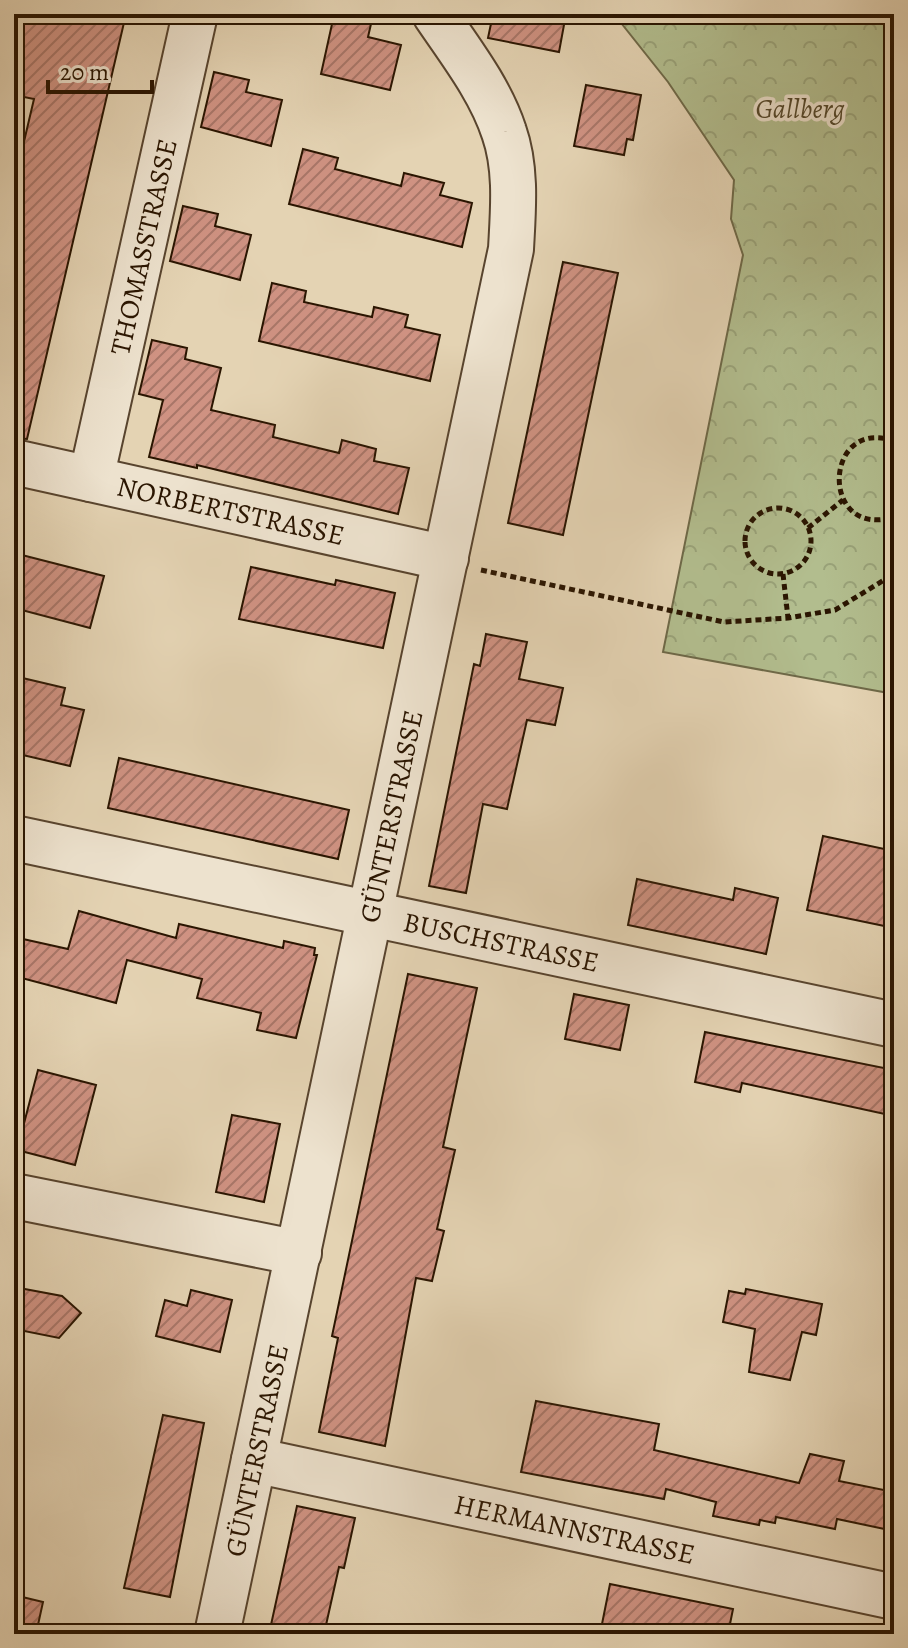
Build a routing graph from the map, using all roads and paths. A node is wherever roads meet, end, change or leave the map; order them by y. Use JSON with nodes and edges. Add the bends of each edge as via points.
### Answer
{"nodes":[{"id":1,"x":195,"y":14,"type":"edge"},
{"id":2,"x":435,"y":14,"type":"edge"},
{"id":3,"x":894,"y":441,"type":"edge"},
{"id":4,"x":14,"y":462,"type":"edge"},
{"id":5,"x":91,"y":479,"type":"junction"},
{"id":6,"x":843,"y":500,"type":"junction"},
{"id":7,"x":894,"y":517,"type":"edge"},
{"id":8,"x":808,"y":528,"type":"junction"},
{"id":9,"x":446,"y":558,"type":"junction"},
{"id":10,"x":783,"y":574,"type":"junction"},
{"id":11,"x":894,"y":574,"type":"edge"},
{"id":12,"x":788,"y":618,"type":"junction"},
{"id":13,"x":14,"y":838,"type":"edge"},
{"id":14,"x":372,"y":916,"type":"junction"},
{"id":15,"x":894,"y":1025,"type":"edge"},
{"id":16,"x":14,"y":1196,"type":"edge"},
{"id":17,"x":299,"y":1253,"type":"junction"},
{"id":18,"x":254,"y":1460,"type":"junction"},
{"id":19,"x":894,"y":1597,"type":"edge"},
{"id":20,"x":217,"y":1634,"type":"edge"}],
"edges":[{"from":1,"to":5,"type":"street","name":"THOMASSTRASSE"},
{"from":2,"to":9,"type":"street","name":"GÜNTERSTRASSE","via":[[477,76],[505,132],[514,190],[501,307]]},
{"from":3,"to":6,"type":"path","via":[[873,438],[849,450],[837,474]]},
{"from":4,"to":5,"type":"street","name":"NORBERTSTRASSE"},
{"from":5,"to":9,"type":"street","name":"NORBERTSTRASSE"},
{"from":6,"to":7,"type":"path","via":[[864,518]]},
{"from":6,"to":8,"type":"path"},
{"from":8,"to":10,"type":"path","via":[[809,554]]},
{"from":8,"to":10,"type":"path","via":[[798,514],[777,507],[749,523],[747,554],[761,570]]},
{"from":9,"to":12,"type":"path","via":[[483,571],[724,622]]},
{"from":9,"to":14,"type":"street","name":"GÜNTERSTRASSE"},
{"from":10,"to":12,"type":"path"},
{"from":11,"to":12,"type":"path","via":[[835,610]]},
{"from":13,"to":14,"type":"street","name":"BUSCHSTRASSE"},
{"from":14,"to":15,"type":"street","name":"BUSCHSTRASSE"},
{"from":14,"to":17,"type":"street","name":"GÜNTERSTRASSE"},
{"from":16,"to":17,"type":"street"},
{"from":17,"to":18,"type":"street","name":"GÜNTERSTRASSE"},
{"from":18,"to":19,"type":"street","name":"HERMANNSTRASSE"},
{"from":18,"to":20,"type":"street","name":"GÜNTERSTRASSE"}]}
